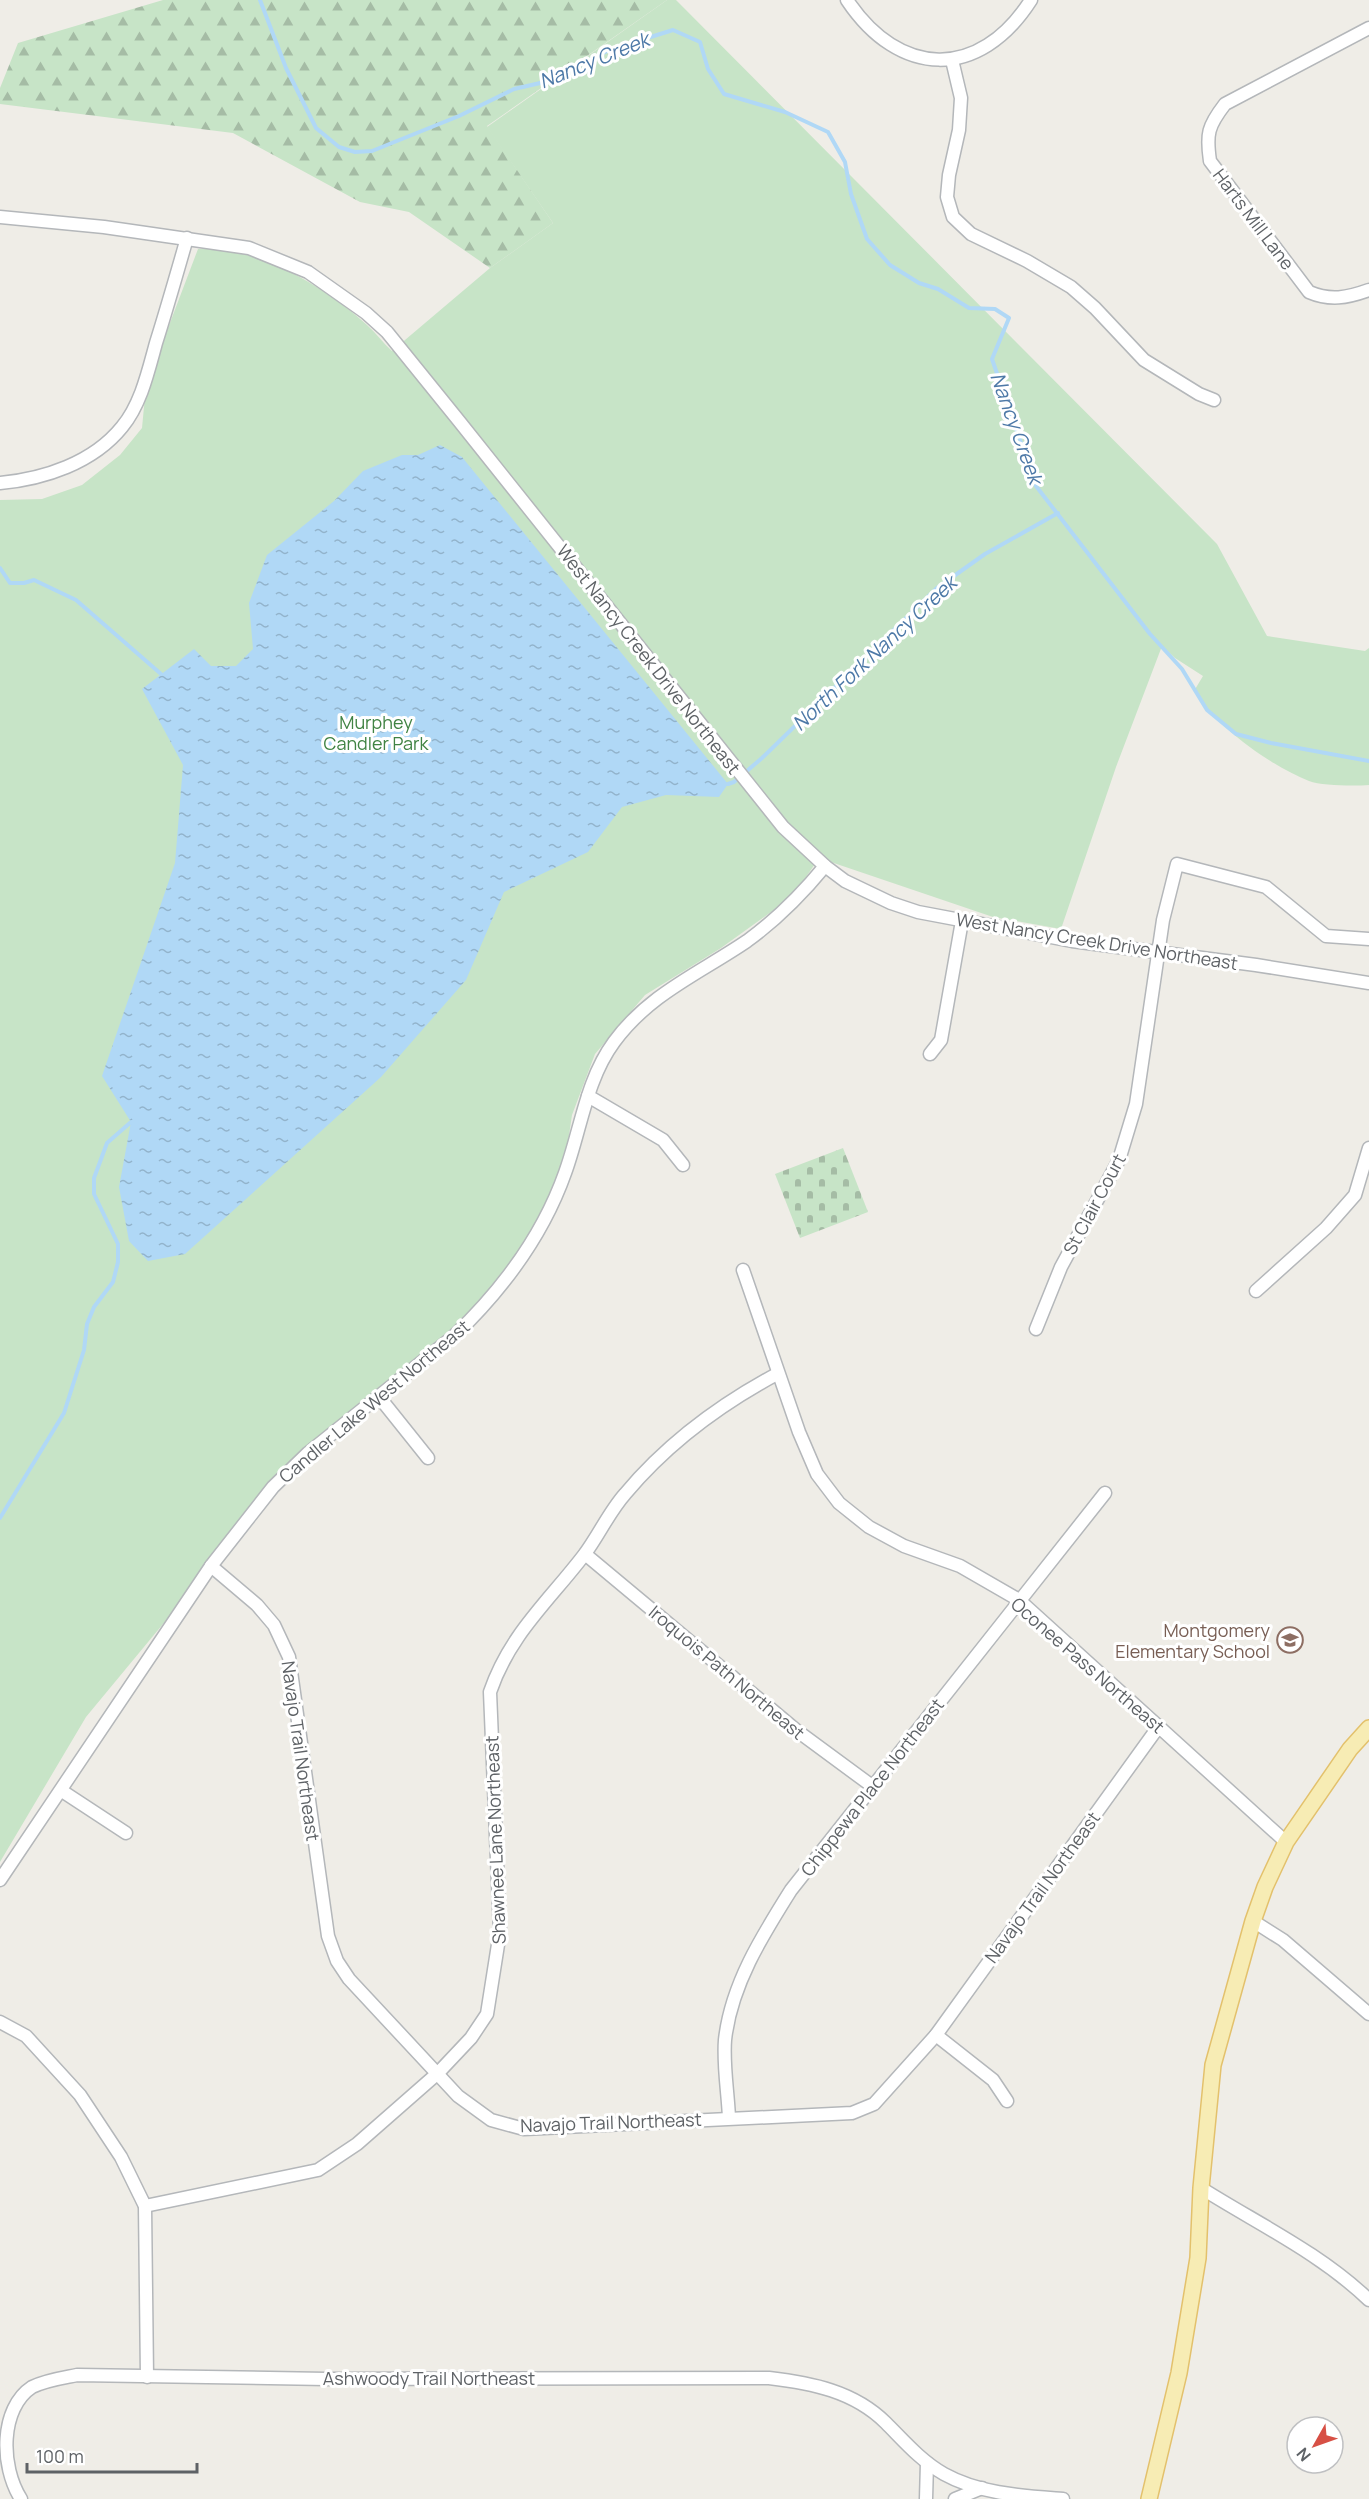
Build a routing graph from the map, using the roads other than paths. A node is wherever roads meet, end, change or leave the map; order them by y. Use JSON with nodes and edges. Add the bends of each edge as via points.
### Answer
{"nodes":[{"id":1,"x":847,"y":0,"type":"edge"},
{"id":2,"x":1031,"y":0,"type":"edge"},
{"id":3,"x":1369,"y":28,"type":"edge"},
{"id":4,"x":952,"y":60,"type":"junction"},
{"id":5,"x":0,"y":216,"type":"edge"},
{"id":6,"x":187,"y":237,"type":"junction"},
{"id":7,"x":1369,"y":290,"type":"edge"},
{"id":8,"x":1214,"y":400,"type":"dead end"},
{"id":9,"x":0,"y":483,"type":"edge"},
{"id":10,"x":825,"y":866,"type":"junction"},
{"id":11,"x":962,"y":921,"type":"junction"},
{"id":12,"x":1369,"y":939,"type":"edge"},
{"id":13,"x":1158,"y":953,"type":"junction"},
{"id":14,"x":1369,"y":983,"type":"edge"},
{"id":15,"x":930,"y":1054,"type":"dead end"},
{"id":16,"x":588,"y":1096,"type":"junction"},
{"id":17,"x":1369,"y":1148,"type":"edge"},
{"id":18,"x":683,"y":1165,"type":"dead end"},
{"id":19,"x":1365,"y":1177,"type":"edge"},
{"id":20,"x":743,"y":1270,"type":"dead end"},
{"id":21,"x":1256,"y":1290,"type":"dead end"},
{"id":22,"x":1036,"y":1329,"type":"dead end"},
{"id":23,"x":777,"y":1374,"type":"junction"},
{"id":24,"x":380,"y":1398,"type":"junction"},
{"id":25,"x":428,"y":1458,"type":"dead end"},
{"id":26,"x":1105,"y":1493,"type":"dead end"},
{"id":27,"x":585,"y":1554,"type":"junction"},
{"id":28,"x":211,"y":1566,"type":"junction"},
{"id":29,"x":1019,"y":1600,"type":"junction"},
{"id":30,"x":1159,"y":1726,"type":"junction"},
{"id":31,"x":1369,"y":1728,"type":"edge"},
{"id":32,"x":872,"y":1786,"type":"junction"},
{"id":33,"x":62,"y":1791,"type":"junction"},
{"id":34,"x":126,"y":1833,"type":"dead end"},
{"id":35,"x":1286,"y":1842,"type":"junction"},
{"id":36,"x":0,"y":1880,"type":"edge"},
{"id":37,"x":1253,"y":1921,"type":"junction"},
{"id":38,"x":1369,"y":2014,"type":"edge"},
{"id":39,"x":0,"y":2022,"type":"edge"},
{"id":40,"x":936,"y":2035,"type":"junction"},
{"id":41,"x":438,"y":2073,"type":"junction"},
{"id":42,"x":1007,"y":2101,"type":"dead end"},
{"id":43,"x":729,"y":2118,"type":"junction"},
{"id":44,"x":1201,"y":2188,"type":"junction"},
{"id":45,"x":145,"y":2206,"type":"junction"},
{"id":46,"x":1369,"y":2300,"type":"edge"},
{"id":47,"x":147,"y":2376,"type":"junction"},
{"id":48,"x":927,"y":2463,"type":"junction"},
{"id":49,"x":982,"y":2488,"type":"junction"},
{"id":50,"x":21,"y":2499,"type":"edge"},
{"id":51,"x":926,"y":2499,"type":"edge"},
{"id":52,"x":955,"y":2499,"type":"edge"},
{"id":53,"x":1063,"y":2499,"type":"edge"},
{"id":54,"x":1149,"y":2499,"type":"edge"}],
"edges":[{"from":1,"to":4,"type":"street","via":[[858,18],[884,43],[930,59]]},
{"from":2,"to":4,"type":"street","via":[[1007,30],[980,50]]},
{"from":3,"to":7,"type":"street","name":"Harts Mill Lane","via":[[1225,104],[1206,139],[1210,160],[1309,292],[1324,299]]},
{"from":4,"to":8,"type":"street","via":[[960,98],[959,130],[947,197],[954,217],[971,234],[1071,287],[1144,360]]},
{"from":5,"to":6,"type":"street","name":"West Nancy Creek Drive Northeast"},
{"from":6,"to":9,"type":"street","via":[[146,378],[122,427],[100,447],[50,475]]},
{"from":6,"to":10,"type":"street","name":"West Nancy Creek Drive Northeast","via":[[249,248],[299,267],[387,332],[751,788],[783,827]]},
{"from":10,"to":11,"type":"street","name":"West Nancy Creek Drive Northeast","via":[[845,881],[891,903]]},
{"from":10,"to":16,"type":"street","name":"Candler Lake West Northeast","via":[[769,924],[650,1003],[605,1056]]},
{"from":11,"to":13,"type":"street","name":"West Nancy Creek Drive Northeast"},
{"from":11,"to":15,"type":"street","via":[[941,1040]]},
{"from":12,"to":13,"type":"street","name":"St Clair Court","via":[[1326,936],[1266,887],[1178,864]]},
{"from":13,"to":14,"type":"street","name":"West Nancy Creek Drive Northeast"},
{"from":13,"to":22,"type":"street","name":"St Clair Court","via":[[1136,1104],[1119,1160],[1061,1267]]},
{"from":16,"to":18,"type":"street","via":[[663,1140]]},
{"from":16,"to":24,"type":"street","name":"Candler Lake West Northeast","via":[[554,1202],[524,1253],[474,1317]]},
{"from":17,"to":19,"type":"street"},
{"from":19,"to":21,"type":"street","via":[[1326,1228]]},
{"from":20,"to":23,"type":"street","name":"Oconee Pass Northeast"},
{"from":23,"to":27,"type":"street","name":"Shawnee Lane Northeast","via":[[736,1396],[657,1459],[624,1495]]},
{"from":23,"to":29,"type":"street","name":"Oconee Pass Northeast","via":[[817,1474],[839,1503],[869,1527],[960,1566]]},
{"from":24,"to":25,"type":"street"},
{"from":24,"to":28,"type":"street","name":"Candler Lake West Northeast","via":[[308,1453],[273,1487]]},
{"from":26,"to":29,"type":"street","name":"Chippewa Place Northeast"},
{"from":27,"to":32,"type":"street","name":"Iroquois Path Northeast","via":[[796,1730]]},
{"from":27,"to":41,"type":"street","name":"Shawnee Lane Northeast","via":[[515,1638],[490,1692],[498,1958],[487,2014],[471,2038]]},
{"from":28,"to":33,"type":"street","name":"Candler Lake West Northeast"},
{"from":28,"to":41,"type":"street","name":"Navajo Trail Northeast","via":[[257,1605],[274,1625],[289,1657],[328,1936],[337,1961]]},
{"from":29,"to":30,"type":"street","name":"Oconee Pass Northeast"},
{"from":29,"to":32,"type":"street","name":"Chippewa Place Northeast"},
{"from":30,"to":35,"type":"street","name":"Oconee Pass Northeast"},
{"from":30,"to":40,"type":"street","name":"Navajo Trail Northeast"},
{"from":31,"to":35,"type":"main road"},
{"from":32,"to":43,"type":"street","name":"Chippewa Place Northeast","via":[[791,1890],[738,1985],[725,2042]]},
{"from":33,"to":34,"type":"street"},
{"from":33,"to":36,"type":"street","name":"Candler Lake West Northeast"},
{"from":35,"to":37,"type":"main road"},
{"from":37,"to":38,"type":"street","via":[[1283,1940]]},
{"from":37,"to":44,"type":"main road","via":[[1213,2065]]},
{"from":39,"to":45,"type":"street","via":[[26,2036],[80,2095],[121,2157]]},
{"from":40,"to":42,"type":"street","via":[[993,2079]]},
{"from":40,"to":43,"type":"street","name":"Navajo Trail Northeast","via":[[874,2104],[852,2113]]},
{"from":41,"to":43,"type":"street","name":"Navajo Trail Northeast","via":[[458,2096],[491,2120],[524,2129]]},
{"from":41,"to":45,"type":"street","name":"Shawnee Lane Northeast","via":[[357,2144],[318,2170]]},
{"from":44,"to":46,"type":"street","via":[[1319,2258]]},
{"from":44,"to":54,"type":"main road","via":[[1198,2258],[1185,2338]]},
{"from":45,"to":47,"type":"street"},
{"from":47,"to":48,"type":"street","name":"Ashwoody Trail Northeast","via":[[779,2379],[850,2397],[884,2421]]},
{"from":47,"to":50,"type":"street","name":"Ashwoody Trail Northeast","via":[[77,2375],[30,2388],[15,2400],[1,2433],[2,2451]]},
{"from":48,"to":49,"type":"street","name":"Ashwoody Trail Northeast","via":[[960,2482]]},
{"from":48,"to":51,"type":"street"},
{"from":49,"to":52,"type":"street"},
{"from":49,"to":53,"type":"street","name":"Ashwoody Trail Northeast"}]}
